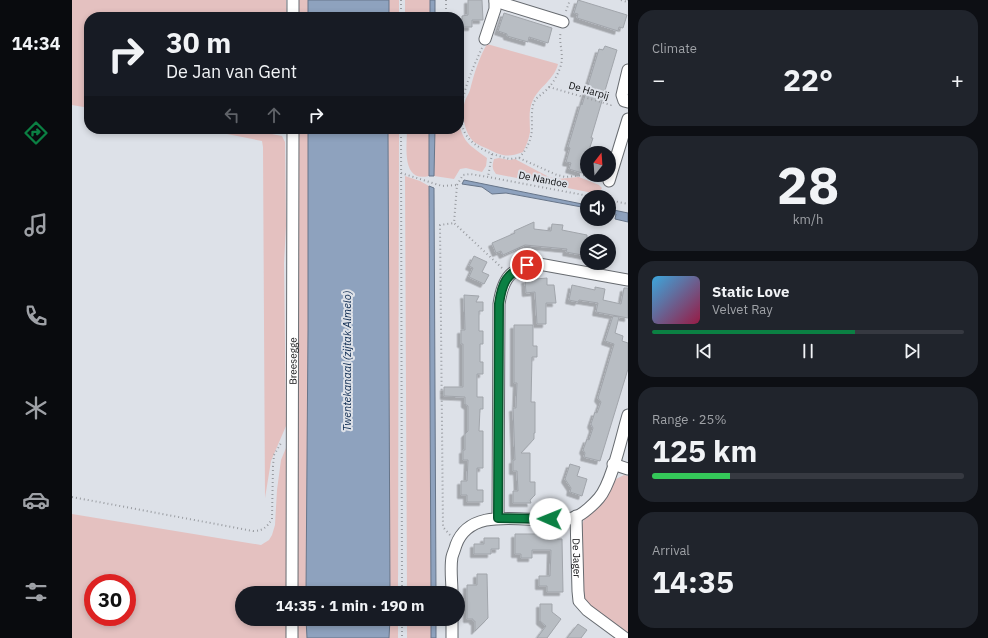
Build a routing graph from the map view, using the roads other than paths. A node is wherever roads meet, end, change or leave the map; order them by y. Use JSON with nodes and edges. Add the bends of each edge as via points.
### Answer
{"nodes":[{"id":1,"x":293,"y":0,"type":"edge"},
{"id":2,"x":495,"y":0,"type":"edge"},
{"id":3,"x":517,"y":4,"type":"edge"},
{"id":4,"x":293,"y":12,"type":"edge"},
{"id":5,"x":562,"y":27,"type":"road end"},
{"id":6,"x":485,"y":40,"type":"road end"},
{"id":7,"x":628,"y":70,"type":"edge"},
{"id":8,"x":626,"y":102,"type":"edge"},
{"id":9,"x":628,"y":119,"type":"edge"},
{"id":10,"x":293,"y":134,"type":"edge"},
{"id":11,"x":616,"y":158,"type":"edge"},
{"id":12,"x":628,"y":280,"type":"edge"},
{"id":13,"x":628,"y":415,"type":"edge"},
{"id":14,"x":613,"y":464,"type":"junction"},
{"id":15,"x":628,"y":469,"type":"edge"},
{"id":16,"x":576,"y":516,"type":"junction"},
{"id":17,"x":498,"y":518,"type":"junction"},
{"id":18,"x":292,"y":586,"type":"edge"},
{"id":19,"x":452,"y":586,"type":"edge"},
{"id":20,"x":292,"y":626,"type":"edge"},
{"id":21,"x":452,"y":626,"type":"edge"},
{"id":22,"x":292,"y":638,"type":"edge"},
{"id":23,"x":452,"y":638,"type":"edge"},
{"id":24,"x":625,"y":638,"type":"edge"}],
"edges":[{"from":1,"to":4,"type":"street"},
{"from":2,"to":3,"type":"street"},
{"from":2,"to":6,"type":"street","via":[[495,9]]},
{"from":3,"to":5,"type":"street"},
{"from":7,"to":8,"type":"street","via":[[622,95]]},
{"from":9,"to":11,"type":"street"},
{"from":10,"to":18,"type":"street","name":"Breesegge"},
{"from":12,"to":17,"type":"street","via":[[539,264],[516,269],[501,289]]},
{"from":13,"to":14,"type":"street"},
{"from":14,"to":15,"type":"street"},
{"from":14,"to":16,"type":"street","via":[[600,498]]},
{"from":16,"to":17,"type":"street","via":[[563,519]]},
{"from":16,"to":24,"type":"street","name":"De Jager","via":[[579,601]]},
{"from":17,"to":19,"type":"street","via":[[479,522],[461,534],[452,556]]},
{"from":20,"to":22,"type":"street"},
{"from":21,"to":23,"type":"street"}]}
